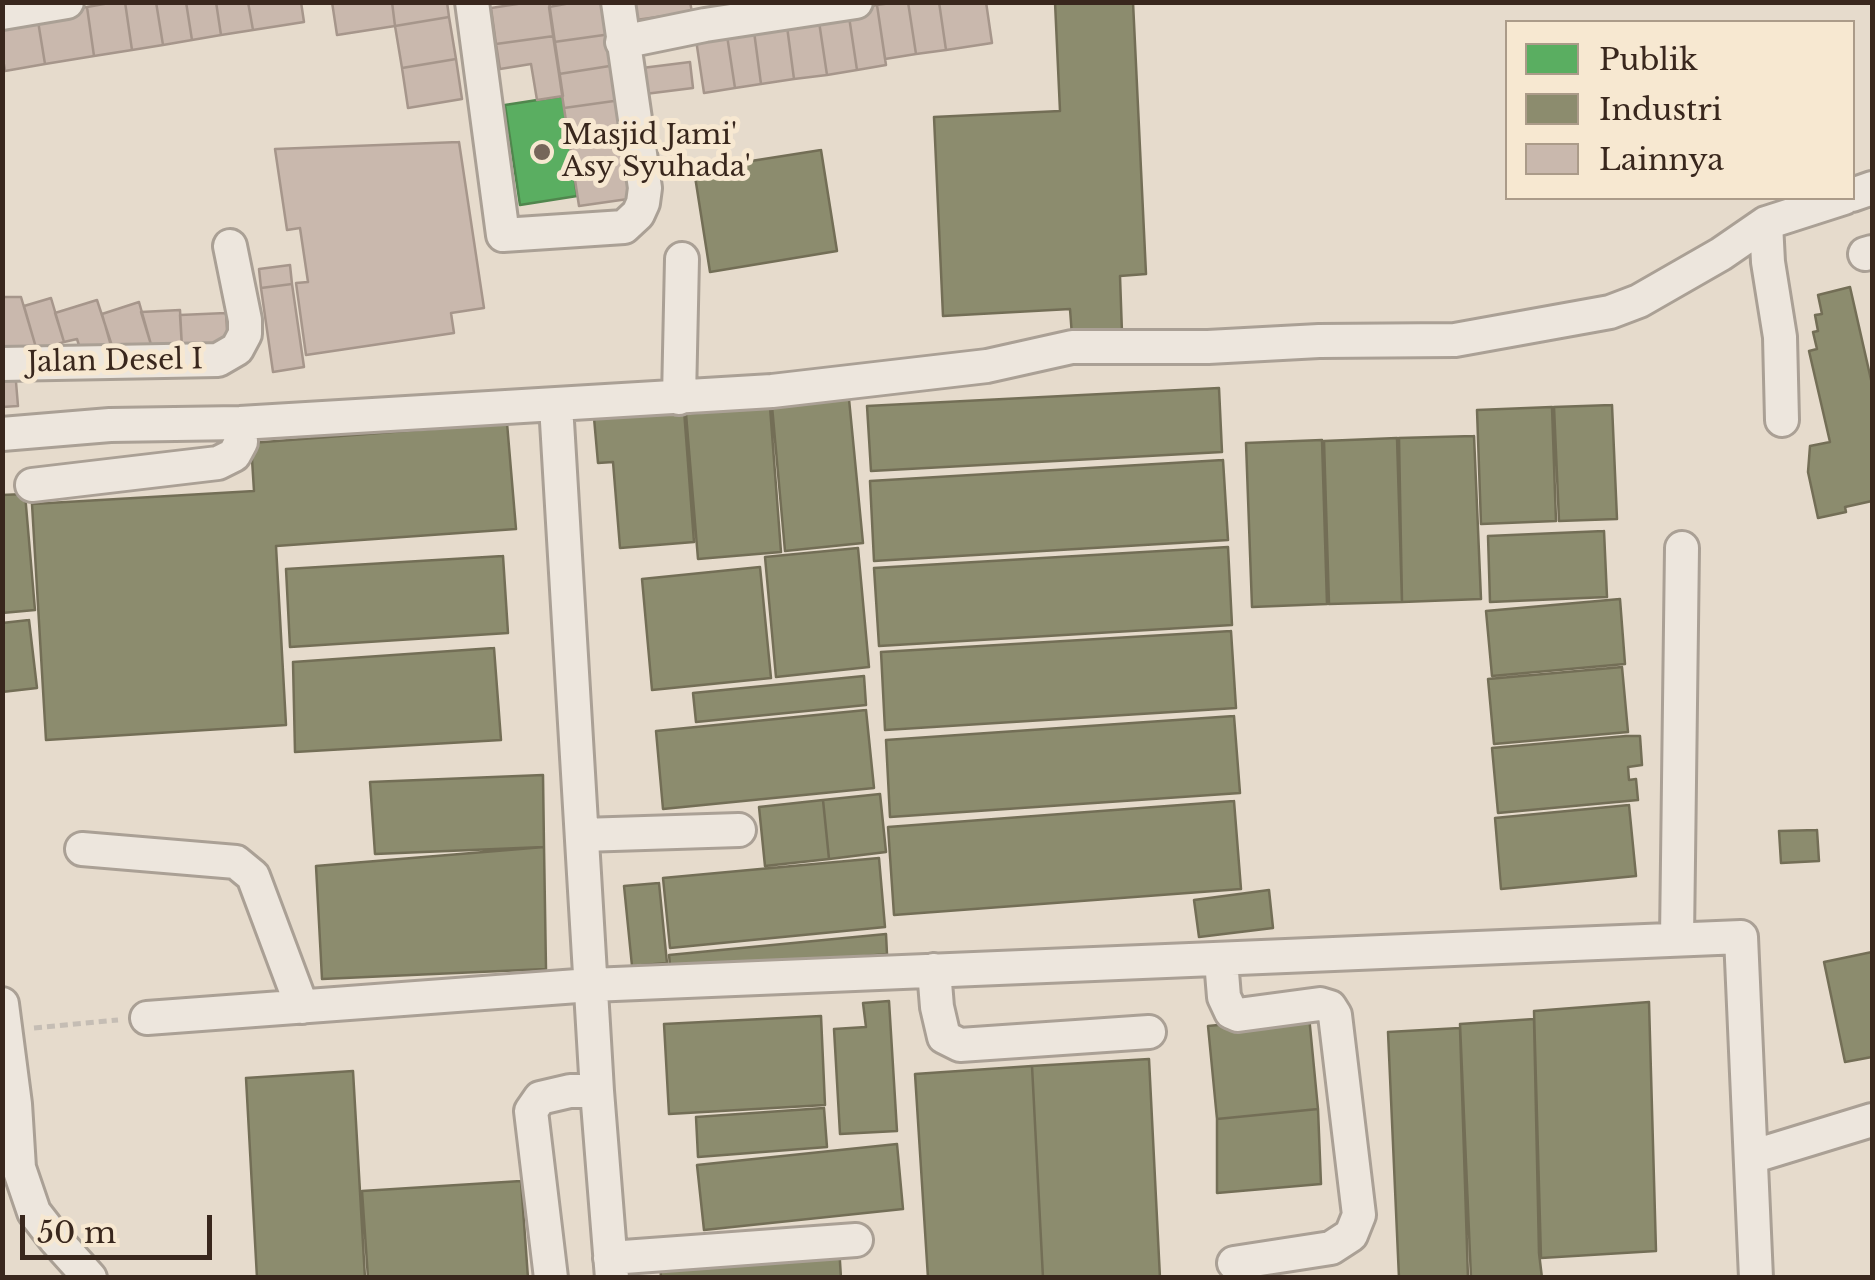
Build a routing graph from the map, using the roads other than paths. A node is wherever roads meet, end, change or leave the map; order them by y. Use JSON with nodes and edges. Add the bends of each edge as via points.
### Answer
{"nodes":[{"id":1,"x":66,"y":2,"type":"edge"},
{"id":2,"x":472,"y":2,"type":"edge"},
{"id":3,"x":618,"y":2,"type":"edge"},
{"id":4,"x":856,"y":2,"type":"edge"},
{"id":5,"x":2,"y":12,"type":"edge"},
{"id":6,"x":622,"y":42,"type":"junction"},
{"id":7,"x":1838,"y":200,"type":"edge"},
{"id":8,"x":1766,"y":223,"type":"junction"},
{"id":9,"x":230,"y":246,"type":"dead end"},
{"id":10,"x":682,"y":260,"type":"dead end"},
{"id":11,"x":2,"y":364,"type":"edge"},
{"id":12,"x":679,"y":398,"type":"junction"},
{"id":13,"x":556,"y":405,"type":"junction"},
{"id":14,"x":1782,"y":420,"type":"dead end"},
{"id":15,"x":240,"y":423,"type":"junction"},
{"id":16,"x":2,"y":434,"type":"edge"},
{"id":17,"x":32,"y":484,"type":"dead end"},
{"id":18,"x":1682,"y":548,"type":"dead end"},
{"id":19,"x":739,"y":830,"type":"dead end"},
{"id":20,"x":582,"y":835,"type":"junction"},
{"id":21,"x":82,"y":849,"type":"dead end"},
{"id":22,"x":1677,"y":938,"type":"junction"},
{"id":23,"x":1222,"y":960,"type":"junction"},
{"id":24,"x":934,"y":970,"type":"junction"},
{"id":25,"x":592,"y":985,"type":"junction"},
{"id":26,"x":302,"y":1007,"type":"junction"},
{"id":27,"x":4,"y":1017,"type":"edge"},
{"id":28,"x":148,"y":1018,"type":"road end"},
{"id":29,"x":1149,"y":1032,"type":"dead end"},
{"id":30,"x":597,"y":1091,"type":"junction"},
{"id":31,"x":1872,"y":1120,"type":"edge"},
{"id":32,"x":1751,"y":1157,"type":"junction"},
{"id":33,"x":856,"y":1240,"type":"dead end"},
{"id":34,"x":1234,"y":1263,"type":"dead end"},
{"id":35,"x":611,"y":1268,"type":"edge"},
{"id":36,"x":90,"y":1278,"type":"edge"},
{"id":37,"x":551,"y":1278,"type":"edge"},
{"id":38,"x":1756,"y":1278,"type":"edge"}],
"edges":[{"from":1,"to":5,"type":"street"},
{"from":2,"to":6,"type":"street","via":[[502,234],[624,227],[638,214],[645,188]]},
{"from":3,"to":6,"type":"street"},
{"from":4,"to":6,"type":"street"},
{"from":7,"to":8,"type":"street"},
{"from":8,"to":12,"type":"street","via":[[1610,312],[1455,340],[1072,347],[986,366]]},
{"from":8,"to":14,"type":"street"},
{"from":9,"to":11,"type":"street","name":"Jalan Desel I","via":[[245,334],[218,360]]},
{"from":10,"to":12,"type":"street"},
{"from":12,"to":13,"type":"street"},
{"from":13,"to":15,"type":"street"},
{"from":13,"to":20,"type":"street"},
{"from":15,"to":16,"type":"street"},
{"from":15,"to":17,"type":"street","via":[[241,442],[218,464]]},
{"from":18,"to":22,"type":"street"},
{"from":19,"to":20,"type":"street"},
{"from":20,"to":25,"type":"street"},
{"from":21,"to":26,"type":"street","via":[[236,862],[254,876]]},
{"from":22,"to":23,"type":"street"},
{"from":22,"to":32,"type":"street","via":[[1741,937]]},
{"from":23,"to":24,"type":"street"},
{"from":23,"to":34,"type":"street","via":[[1231,1012],[1320,1004],[1335,1015],[1359,1215],[1351,1235],[1332,1248]]},
{"from":24,"to":25,"type":"street"},
{"from":24,"to":29,"type":"street","via":[[944,1037],[960,1045]]},
{"from":25,"to":26,"type":"street"},
{"from":25,"to":30,"type":"street"},
{"from":26,"to":28,"type":"street"},
{"from":27,"to":36,"type":"street","via":[[19,1168],[34,1212]]},
{"from":30,"to":35,"type":"street"},
{"from":30,"to":37,"type":"street","via":[[540,1098],[530,1111]]},
{"from":31,"to":32,"type":"street"},
{"from":32,"to":38,"type":"street"},
{"from":33,"to":35,"type":"street"}]}
